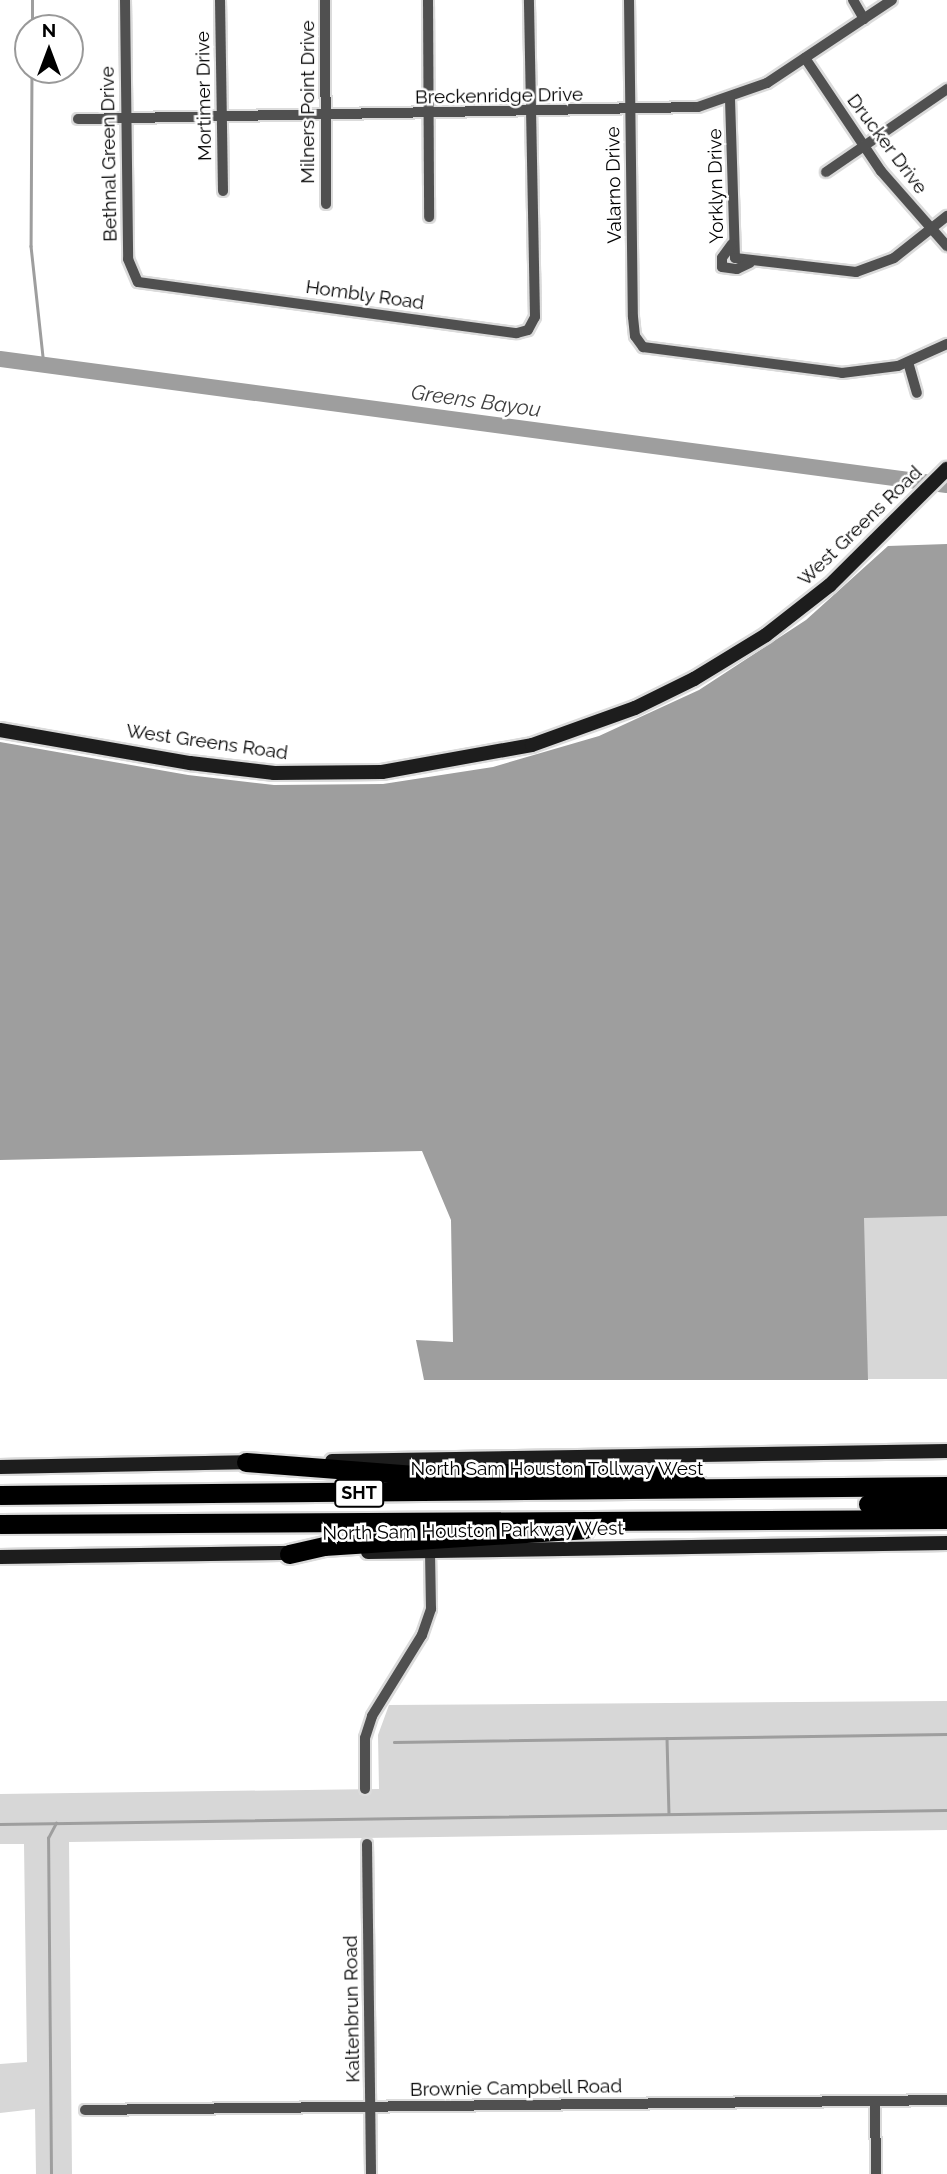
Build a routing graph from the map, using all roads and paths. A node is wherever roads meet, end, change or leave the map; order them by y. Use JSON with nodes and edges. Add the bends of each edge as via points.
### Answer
{"nodes":[{"id":1,"x":125,"y":0,"type":"edge"},
{"id":2,"x":220,"y":0,"type":"edge"},
{"id":3,"x":325,"y":0,"type":"edge"},
{"id":4,"x":428,"y":0,"type":"edge"},
{"id":5,"x":529,"y":0,"type":"edge"},
{"id":6,"x":629,"y":0,"type":"edge"},
{"id":7,"x":853,"y":0,"type":"edge"},
{"id":8,"x":892,"y":0,"type":"edge"},
{"id":9,"x":864,"y":19,"type":"junction"},
{"id":10,"x":805,"y":58,"type":"junction"},
{"id":11,"x":947,"y":89,"type":"edge"},
{"id":12,"x":730,"y":99,"type":"junction"},
{"id":13,"x":631,"y":112,"type":"junction"},
{"id":14,"x":533,"y":113,"type":"junction"},
{"id":15,"x":429,"y":114,"type":"junction"},
{"id":16,"x":326,"y":116,"type":"junction"},
{"id":17,"x":222,"y":117,"type":"junction"},
{"id":18,"x":126,"y":118,"type":"junction"},
{"id":19,"x":78,"y":119,"type":"dead end"},
{"id":20,"x":862,"y":145,"type":"junction"},
{"id":21,"x":825,"y":172,"type":"dead end"},
{"id":22,"x":223,"y":191,"type":"dead end"},
{"id":23,"x":326,"y":204,"type":"dead end"},
{"id":24,"x":947,"y":216,"type":"edge"},
{"id":25,"x":429,"y":217,"type":"dead end"},
{"id":26,"x":932,"y":229,"type":"junction"},
{"id":27,"x":947,"y":246,"type":"edge"},
{"id":28,"x":161,"y":286,"type":"joint"},
{"id":29,"x":947,"y":344,"type":"edge"},
{"id":30,"x":908,"y":362,"type":"junction"},
{"id":31,"x":917,"y":393,"type":"dead end"},
{"id":32,"x":947,"y":469,"type":"edge"},
{"id":33,"x":0,"y":730,"type":"edge"},
{"id":34,"x":947,"y":1451,"type":"edge"},
{"id":35,"x":246,"y":1462,"type":"junction"},
{"id":36,"x":0,"y":1467,"type":"edge"},
{"id":37,"x":947,"y":1486,"type":"edge"},
{"id":38,"x":718,"y":1490,"type":"junction"},
{"id":39,"x":0,"y":1495,"type":"edge"},
{"id":40,"x":947,"y":1503,"type":"edge"},
{"id":41,"x":656,"y":1518,"type":"junction"},
{"id":42,"x":947,"y":1519,"type":"edge"},
{"id":43,"x":234,"y":1520,"type":"junction"},
{"id":44,"x":0,"y":1524,"type":"edge"},
{"id":45,"x":947,"y":1543,"type":"edge"},
{"id":46,"x":430,"y":1551,"type":"junction"},
{"id":47,"x":289,"y":1553,"type":"junction"},
{"id":48,"x":0,"y":1557,"type":"edge"},
{"id":49,"x":366,"y":1789,"type":"dead end"},
{"id":50,"x":367,"y":1844,"type":"dead end"},
{"id":51,"x":947,"y":2100,"type":"edge"},
{"id":52,"x":875,"y":2101,"type":"junction"},
{"id":53,"x":370,"y":2107,"type":"junction"},
{"id":54,"x":85,"y":2110,"type":"dead end"},
{"id":55,"x":371,"y":2174,"type":"edge"},
{"id":56,"x":876,"y":2174,"type":"edge"}],
"edges":[{"from":1,"to":18,"type":"street","name":"Bethnal Green Drive"},
{"from":2,"to":17,"type":"street","name":"Mortimer Drive"},
{"from":3,"to":16,"type":"street","name":"Milners Point Drive"},
{"from":4,"to":15,"type":"street"},
{"from":5,"to":14,"type":"street","name":"Hombly Road"},
{"from":6,"to":13,"type":"street","name":"Valarno Drive"},
{"from":7,"to":9,"type":"street"},
{"from":8,"to":9,"type":"street","name":"Breckenridge Drive"},
{"from":9,"to":10,"type":"street","name":"Breckenridge Drive"},
{"from":10,"to":12,"type":"street","name":"Breckenridge Drive","via":[[767,83]]},
{"from":10,"to":20,"type":"street","name":"Drucker Drive"},
{"from":11,"to":20,"type":"street"},
{"from":12,"to":13,"type":"street","name":"Breckenridge Drive","via":[[698,107]]},
{"from":12,"to":26,"type":"street","name":"Yorklyn Drive","via":[[735,258],[856,272],[894,258]]},
{"from":13,"to":14,"type":"street","name":"Breckenridge Drive"},
{"from":13,"to":30,"type":"street","name":"Valarno Drive","via":[[635,336],[643,347],[832,373],[874,371]]},
{"from":14,"to":15,"type":"street","name":"Breckenridge Drive"},
{"from":14,"to":28,"type":"street","name":"Hombly Road","via":[[535,317],[528,330],[517,333]]},
{"from":15,"to":16,"type":"street","name":"Breckenridge Drive"},
{"from":15,"to":25,"type":"street"},
{"from":16,"to":17,"type":"street","name":"Breckenridge Drive"},
{"from":16,"to":23,"type":"street","name":"Milners Point Drive"},
{"from":17,"to":18,"type":"street","name":"Breckenridge Drive"},
{"from":17,"to":22,"type":"street","name":"Mortimer Drive"},
{"from":18,"to":19,"type":"street","name":"Breckenridge Drive"},
{"from":18,"to":28,"type":"street","name":"Bethnal Green Drive","via":[[128,259],[138,282]]},
{"from":20,"to":21,"type":"street"},
{"from":20,"to":26,"type":"street","name":"Drucker Drive"},
{"from":24,"to":26,"type":"street"},
{"from":26,"to":27,"type":"street","name":"Drucker Drive"},
{"from":29,"to":30,"type":"street"},
{"from":30,"to":31,"type":"street"},
{"from":32,"to":33,"type":"main road","name":"West Greens Road","via":[[830,585],[731,658],[594,725],[490,755],[382,772],[274,773]]},
{"from":34,"to":35,"type":"main road"},
{"from":35,"to":36,"type":"main road"},
{"from":35,"to":38,"type":"highway","via":[[414,1475],[562,1472],[668,1476]]},
{"from":37,"to":38,"type":"highway","name":"North Sam Houston Tollway West","number":"SHT"},
{"from":38,"to":39,"type":"highway","name":"North Sam Houston Tollway West","number":"SHT"},
{"from":40,"to":43,"type":"highway","name":"North Sam Houston Tollway West","number":"SHT","via":[[445,1510]]},
{"from":41,"to":42,"type":"highway","name":"North Sam Houston Tollway West","number":"SHT"},
{"from":41,"to":43,"type":"highway","name":"North Sam Houston Tollway West","number":"SHT"},
{"from":41,"to":47,"type":"highway","via":[[554,1534],[324,1546]]},
{"from":43,"to":44,"type":"highway","name":"North Sam Houston Tollway West","number":"SHT"},
{"from":45,"to":46,"type":"main road","name":"North Sam Houston Parkway West"},
{"from":46,"to":47,"type":"main road","name":"North Sam Houston Parkway West"},
{"from":46,"to":49,"type":"street","via":[[431,1609],[422,1634],[372,1716],[365,1738]]},
{"from":47,"to":48,"type":"main road","name":"North Sam Houston Parkway West"},
{"from":50,"to":53,"type":"street","name":"Kaltenbrun Road"},
{"from":51,"to":52,"type":"street","name":"Brownie Campbell Road"},
{"from":52,"to":53,"type":"street","name":"Brownie Campbell Road"},
{"from":52,"to":56,"type":"street"},
{"from":53,"to":54,"type":"street","name":"Brownie Campbell Road"},
{"from":53,"to":55,"type":"street","name":"Kaltenbrun Road"}]}
